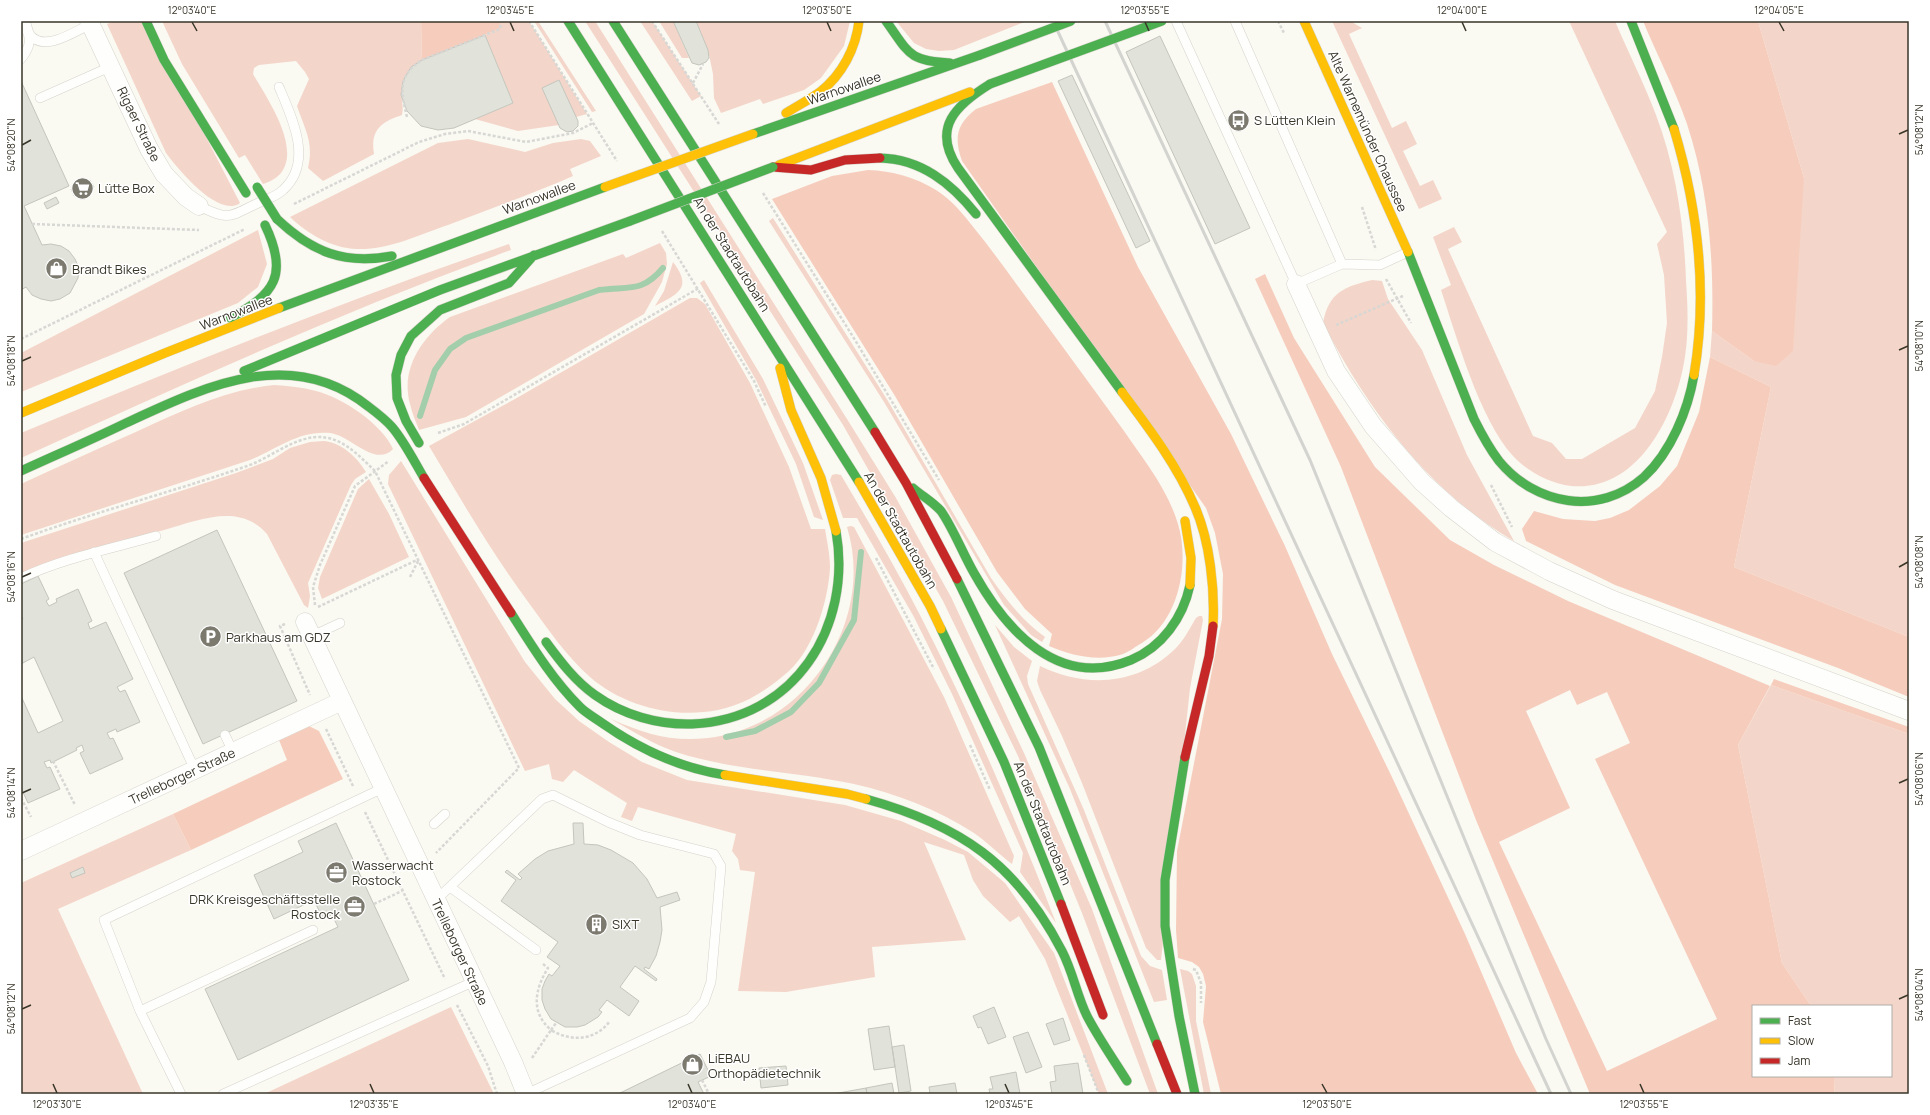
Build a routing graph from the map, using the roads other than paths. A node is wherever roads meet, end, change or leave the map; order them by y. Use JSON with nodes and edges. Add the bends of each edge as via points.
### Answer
{"nodes":[{"id":1,"x":24,"y":21,"type":"edge"},
{"id":2,"x":146,"y":21,"type":"edge"},
{"id":3,"x":568,"y":21,"type":"edge"},
{"id":4,"x":613,"y":21,"type":"edge"},
{"id":5,"x":859,"y":21,"type":"edge"},
{"id":6,"x":886,"y":21,"type":"edge"},
{"id":7,"x":1071,"y":21,"type":"edge"},
{"id":8,"x":1162,"y":21,"type":"edge"},
{"id":9,"x":1176,"y":21,"type":"edge"},
{"id":10,"x":1235,"y":21,"type":"edge"},
{"id":11,"x":1304,"y":21,"type":"edge"},
{"id":12,"x":1631,"y":21,"type":"edge"},
{"id":13,"x":90,"y":23,"type":"edge"},
{"id":14,"x":21,"y":59,"type":"edge"},
{"id":15,"x":958,"y":64,"type":"junction"},
{"id":16,"x":112,"y":66,"type":"junction"},
{"id":17,"x":990,"y":84,"type":"junction"},
{"id":18,"x":279,"y":87,"type":"dead end"},
{"id":19,"x":40,"y":98,"type":"dead end"},
{"id":20,"x":754,"y":133,"type":"junction"},
{"id":21,"x":773,"y":167,"type":"junction"},
{"id":22,"x":255,"y":184,"type":"dead end"},
{"id":23,"x":199,"y":206,"type":"joint"},
{"id":24,"x":984,"y":225,"type":"dead end"},
{"id":25,"x":427,"y":252,"type":"junction"},
{"id":26,"x":1408,"y":252,"type":"junction"},
{"id":27,"x":534,"y":255,"type":"junction"},
{"id":28,"x":1342,"y":264,"type":"junction"},
{"id":29,"x":1296,"y":284,"type":"junction"},
{"id":30,"x":187,"y":345,"type":"junction"},
{"id":31,"x":775,"y":347,"type":"junction"},
{"id":32,"x":175,"y":401,"type":"junction"},
{"id":33,"x":21,"y":413,"type":"edge"},
{"id":34,"x":425,"y":453,"type":"dead end"},
{"id":35,"x":21,"y":471,"type":"edge"},
{"id":36,"x":906,"y":483,"type":"junction"},
{"id":37,"x":1181,"y":509,"type":"dead end"},
{"id":38,"x":156,"y":536,"type":"dead end"},
{"id":39,"x":94,"y":552,"type":"junction"},
{"id":40,"x":21,"y":578,"type":"edge"},
{"id":41,"x":340,"y":623,"type":"dead end"},
{"id":42,"x":308,"y":629,"type":"joint"},
{"id":43,"x":542,"y":636,"type":"dead end"},
{"id":44,"x":342,"y":701,"type":"junction"},
{"id":45,"x":1909,"y":711,"type":"edge"},
{"id":46,"x":225,"y":735,"type":"dead end"},
{"id":47,"x":233,"y":752,"type":"junction"},
{"id":48,"x":195,"y":770,"type":"junction"},
{"id":49,"x":383,"y":788,"type":"junction"},
{"id":50,"x":445,"y":814,"type":"dead end"},
{"id":51,"x":434,"y":824,"type":"dead end"},
{"id":52,"x":21,"y":851,"type":"edge"},
{"id":53,"x":450,"y":887,"type":"junction"},
{"id":54,"x":436,"y":900,"type":"junction"},
{"id":55,"x":313,"y":930,"type":"dead end"},
{"id":56,"x":536,"y":950,"type":"road end"},
{"id":57,"x":475,"y":982,"type":"junction"},
{"id":58,"x":140,"y":1011,"type":"junction"},
{"id":59,"x":1106,"y":1024,"type":"dead end"},
{"id":60,"x":1111,"y":1038,"type":"dead end"},
{"id":61,"x":181,"y":1094,"type":"edge"},
{"id":62,"x":223,"y":1094,"type":"edge"},
{"id":63,"x":526,"y":1094,"type":"edge"},
{"id":64,"x":1176,"y":1094,"type":"edge"},
{"id":65,"x":1195,"y":1094,"type":"edge"}],
"edges":[{"from":1,"to":13,"type":"lane","via":[[31,36],[43,42],[54,41]]},
{"from":1,"to":14,"type":"lane","via":[[29,46]]},
{"from":2,"to":30,"type":"main road","via":[[164,60],[274,241],[278,260],[273,283],[264,297]]},
{"from":3,"to":31,"type":"main road","name":"An der Stadtautobahn"},
{"from":4,"to":36,"type":"main road","name":"An der Stadtautobahn","via":[[845,383]]},
{"from":5,"to":20,"type":"main road","via":[[852,48],[841,68],[824,89]]},
{"from":6,"to":15,"type":"main road","via":[[911,54],[926,62]]},
{"from":7,"to":15,"type":"main road","name":"Warnowallee","bridge":true},
{"from":8,"to":17,"type":"main road","bridge":true},
{"from":9,"to":29,"type":"lane"},
{"from":10,"to":28,"type":"lane"},
{"from":11,"to":26,"type":"main road","name":"Alte Warnemünder Chaussee"},
{"from":12,"to":26,"type":"main road","name":"Alte Warnemünder Chaussee","via":[[1674,128],[1688,180],[1698,264],[1700,322],[1692,384],[1681,418],[1662,457],[1635,485],[1606,500],[1578,504],[1558,501],[1534,492],[1513,476],[1487,445],[1474,419]]},
{"from":13,"to":16,"type":"street","name":"Rigaer Straße"},
{"from":15,"to":20,"type":"main road","name":"Warnowallee"},
{"from":16,"to":19,"type":"lane"},
{"from":16,"to":23,"type":"street","name":"Rigaer Straße","via":[[149,149],[164,174],[186,197]]},
{"from":17,"to":21,"type":"main road"},
{"from":17,"to":65,"type":"main road","via":[[964,100],[956,109],[947,125],[948,150],[958,168],[1154,435],[1196,508],[1205,540],[1213,580],[1213,625],[1203,684],[1182,772],[1165,880],[1165,926],[1179,1016]]},
{"from":18,"to":23,"type":"lane","name":"Rigaer Straße","via":[[294,124],[299,148],[296,171],[284,190],[230,217],[219,216]]},
{"from":20,"to":25,"type":"main road","name":"Warnowallee","bridge":true},
{"from":21,"to":24,"type":"main road","via":[[816,170],[843,161],[868,157],[895,159],[917,165],[942,179],[970,206]]},
{"from":21,"to":27,"type":"main road","bridge":true},
{"from":22,"to":25,"type":"main road","bridge":true,"via":[[277,219],[293,235],[318,250],[343,258],[362,260]]},
{"from":25,"to":30,"type":"main road","name":"Warnowallee"},
{"from":26,"to":28,"type":"lane","via":[[1380,265]]},
{"from":27,"to":32,"type":"main road","via":[[315,340]]},
{"from":27,"to":34,"type":"main road","via":[[509,282],[440,310],[411,336],[396,375],[397,398],[406,421]]},
{"from":28,"to":29,"type":"lane"},
{"from":29,"to":45,"type":"street","via":[[1336,370],[1373,426],[1422,482],[1495,542],[1549,571],[1613,600]]},
{"from":30,"to":33,"type":"main road","name":"Warnowallee"},
{"from":31,"to":43,"type":"main road","via":[[791,410],[807,444],[835,523],[839,552],[839,586],[831,619],[817,650],[798,677],[770,701],[734,718],[698,725],[663,723],[627,712],[596,695],[570,674]]},
{"from":31,"to":59,"type":"main road","name":"An der Stadtautobahn","via":[[867,494],[930,606],[1004,762]]},
{"from":32,"to":35,"type":"main road"},
{"from":32,"to":60,"type":"main road","via":[[241,379],[279,373],[311,377],[341,388],[367,403],[392,427],[534,650],[554,678],[581,708],[624,738],[669,761],[710,774],[847,794],[891,806],[935,823],[975,844],[1010,875],[1039,914],[1063,953],[1087,1016],[1128,1084]]},
{"from":36,"to":37,"type":"main road","via":[[939,509],[1000,616],[1018,636],[1041,653],[1062,663],[1086,668],[1108,668],[1140,657],[1156,646],[1177,621],[1188,597],[1192,574],[1192,547]]},
{"from":36,"to":64,"type":"main road","name":"An der Stadtautobahn","via":[[973,609],[1038,746]]},
{"from":38,"to":39,"type":"lane"},
{"from":39,"to":40,"type":"lane"},
{"from":39,"to":48,"type":"lane"},
{"from":41,"to":42,"type":"lane"},
{"from":42,"to":44,"type":"street","name":"Trelleborger Straße"},
{"from":44,"to":47,"type":"street","name":"Trelleborger Straße"},
{"from":44,"to":49,"type":"street","name":"Trelleborger Straße"},
{"from":46,"to":47,"type":"lane"},
{"from":47,"to":48,"type":"street","name":"Trelleborger Straße"},
{"from":48,"to":52,"type":"street","name":"Trelleborger Straße"},
{"from":49,"to":54,"type":"street","name":"Trelleborger Straße"},
{"from":49,"to":58,"type":"lane","via":[[104,920]]},
{"from":50,"to":51,"type":"lane"},
{"from":53,"to":54,"type":"lane"},
{"from":53,"to":56,"type":"lane"},
{"from":53,"to":63,"type":"lane","via":[[542,799],[553,795],[640,835],[714,854],[721,866],[711,982],[704,1002],[699,1008],[690,1018]]},
{"from":54,"to":57,"type":"street","name":"Trelleborger Straße"},
{"from":55,"to":58,"type":"lane"},
{"from":57,"to":62,"type":"lane"},
{"from":57,"to":63,"type":"street","name":"Trelleborger Straße"},
{"from":58,"to":61,"type":"lane"}]}
